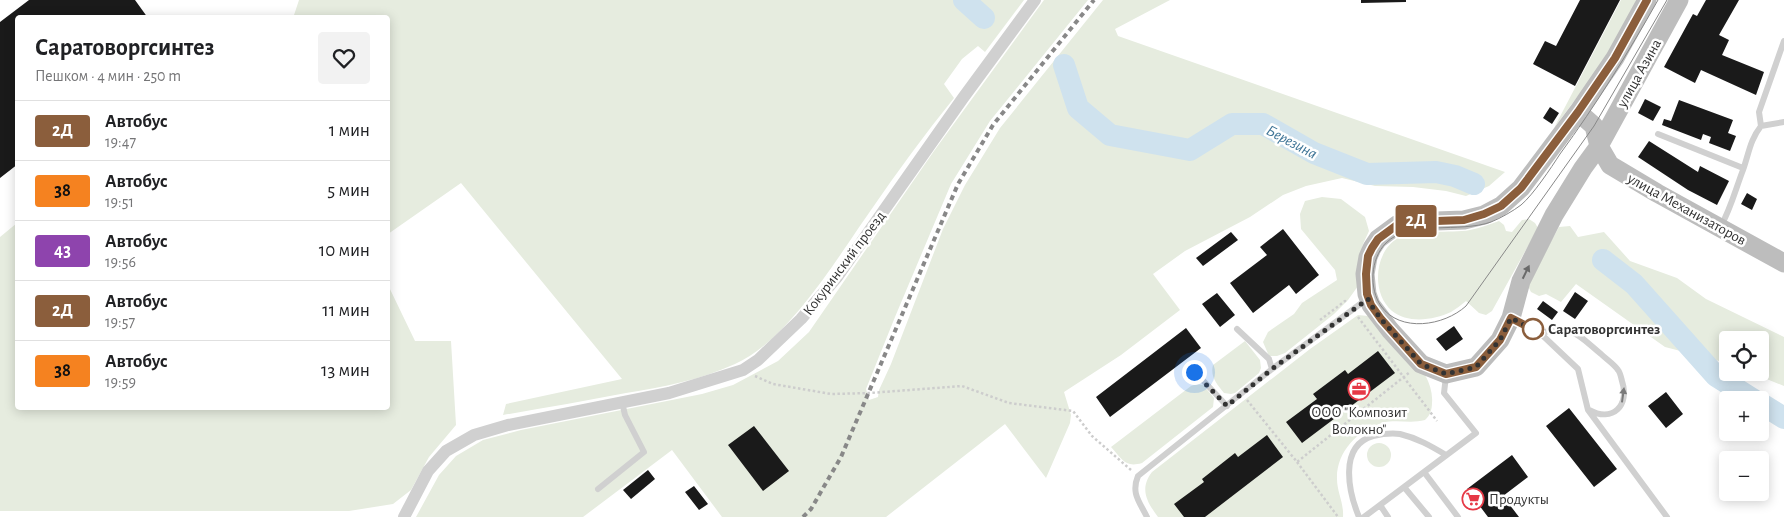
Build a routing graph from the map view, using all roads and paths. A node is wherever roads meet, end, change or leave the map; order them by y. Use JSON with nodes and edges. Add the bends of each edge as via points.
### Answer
{"nodes":[{"id":1,"x":1035,"y":0,"type":"edge"},
{"id":2,"x":1647,"y":0,"type":"edge"},
{"id":3,"x":1678,"y":0,"type":"edge"},
{"id":4,"x":1784,"y":41,"type":"edge"},
{"id":5,"x":1578,"y":112,"type":"junction"},
{"id":6,"x":1784,"y":122,"type":"edge"},
{"id":7,"x":1762,"y":126,"type":"junction"},
{"id":8,"x":1658,"y":134,"type":"dead end"},
{"id":9,"x":1599,"y":146,"type":"junction"},
{"id":10,"x":1743,"y":168,"type":"junction"},
{"id":11,"x":1720,"y":228,"type":"junction"},
{"id":12,"x":1784,"y":263,"type":"edge"},
{"id":13,"x":1368,"y":299,"type":"junction"},
{"id":14,"x":1352,"y":310,"type":"junction"},
{"id":15,"x":1511,"y":318,"type":"junction"},
{"id":16,"x":1315,"y":324,"type":"dead end"},
{"id":17,"x":1237,"y":329,"type":"dead end"},
{"id":18,"x":1540,"y":333,"type":"junction"},
{"id":19,"x":1421,"y":364,"type":"junction"},
{"id":20,"x":1272,"y":369,"type":"junction"},
{"id":21,"x":743,"y":370,"type":"junction"},
{"id":22,"x":1194,"y":372,"type":"dead end"},
{"id":23,"x":1446,"y":374,"type":"junction"},
{"id":24,"x":1404,"y":377,"type":"junction"},
{"id":25,"x":1242,"y":393,"type":"junction"},
{"id":26,"x":622,"y":402,"type":"junction"},
{"id":27,"x":1227,"y":406,"type":"junction"},
{"id":28,"x":1588,"y":410,"type":"junction"},
{"id":29,"x":1437,"y":421,"type":"dead end"},
{"id":30,"x":1446,"y":455,"type":"junction"},
{"id":31,"x":1296,"y":462,"type":"junction"},
{"id":32,"x":1424,"y":472,"type":"junction"},
{"id":33,"x":1138,"y":476,"type":"junction"},
{"id":34,"x":1404,"y":486,"type":"junction"},
{"id":35,"x":598,"y":489,"type":"dead end"},
{"id":36,"x":1380,"y":505,"type":"junction"},
{"id":37,"x":404,"y":517,"type":"edge"},
{"id":38,"x":1147,"y":517,"type":"edge"},
{"id":39,"x":1338,"y":517,"type":"edge"},
{"id":40,"x":1359,"y":517,"type":"edge"},
{"id":41,"x":1364,"y":517,"type":"edge"},
{"id":42,"x":1388,"y":517,"type":"edge"},
{"id":43,"x":1429,"y":517,"type":"edge"},
{"id":44,"x":1458,"y":517,"type":"edge"},
{"id":45,"x":1667,"y":517,"type":"edge"}],
"edges":[{"from":1,"to":21,"type":"street","name":"Кокуринский проезд","via":[[837,277],[801,319]]},
{"from":2,"to":5,"type":"street","name":"улица Азина","via":[[1615,58]]},
{"from":3,"to":9,"type":"street","name":"улица Азина"},
{"from":4,"to":7,"type":"lane","via":[[1759,112]]},
{"from":5,"to":9,"type":"street","name":"улица Механизаторов","via":[[1594,126]]},
{"from":5,"to":13,"type":"street","name":"улица Азина","via":[[1521,188],[1501,206],[1464,220],[1408,222],[1382,235],[1366,264]]},
{"from":6,"to":7,"type":"lane"},
{"from":7,"to":10,"type":"lane","via":[[1752,137]]},
{"from":8,"to":10,"type":"lane"},
{"from":9,"to":11,"type":"street","name":"улица Механизаторов","via":[[1610,165]]},
{"from":15,"to":9,"type":"street","name":"улица Азина","one_way":true,"via":[[1521,281],[1554,215]]},
{"from":10,"to":11,"type":"lane"},
{"from":11,"to":12,"type":"street","name":"улица Механизаторов"},
{"from":13,"to":14,"type":"lane"},
{"from":13,"to":19,"type":"street"},
{"from":14,"to":16,"type":"path","via":[[1345,301]]},
{"from":14,"to":20,"type":"lane"},
{"from":14,"to":24,"type":"path"},
{"from":15,"to":18,"type":"lane"},
{"from":15,"to":23,"type":"street","name":"улица Азина","via":[[1500,340],[1476,367]]},
{"from":17,"to":20,"type":"lane","via":[[1269,359]]},
{"from":18,"to":28,"type":"lane","via":[[1578,369]]},
{"from":28,"to":18,"type":"lane","one_way":true,"via":[[1601,415],[1612,414],[1620,408],[1624,386],[1619,370],[1577,334],[1558,329]]},
{"from":19,"to":23,"type":"street"},
{"from":19,"to":24,"type":"path"},
{"from":20,"to":25,"type":"lane"},
{"from":21,"to":26,"type":"street","name":"Кокуринский проезд"},
{"from":21,"to":33,"type":"path","via":[[773,384],[831,394],[962,386],[1009,404],[1073,411],[1092,436]]},
{"from":22,"to":27,"type":"lane"},
{"from":23,"to":30,"type":"lane","via":[[1444,393],[1476,433]]},
{"from":24,"to":29,"type":"path"},
{"from":24,"to":31,"type":"path"},
{"from":25,"to":27,"type":"lane"},
{"from":25,"to":31,"type":"path"},
{"from":26,"to":35,"type":"lane","via":[[644,452]]},
{"from":26,"to":37,"type":"street","name":"Кокуринский проезд","via":[[474,435],[446,451],[428,471]]},
{"from":27,"to":33,"type":"lane"},
{"from":28,"to":45,"type":"lane"},
{"from":30,"to":32,"type":"lane"},
{"from":30,"to":40,"type":"lane","via":[[1423,442],[1398,434],[1369,437],[1358,446],[1350,464],[1351,492]]},
{"from":31,"to":39,"type":"path"},
{"from":32,"to":34,"type":"lane"},
{"from":32,"to":44,"type":"lane"},
{"from":33,"to":38,"type":"lane","via":[[1134,486]]},
{"from":34,"to":36,"type":"lane"},
{"from":34,"to":43,"type":"lane"},
{"from":36,"to":41,"type":"lane"},
{"from":36,"to":42,"type":"lane"}]}
